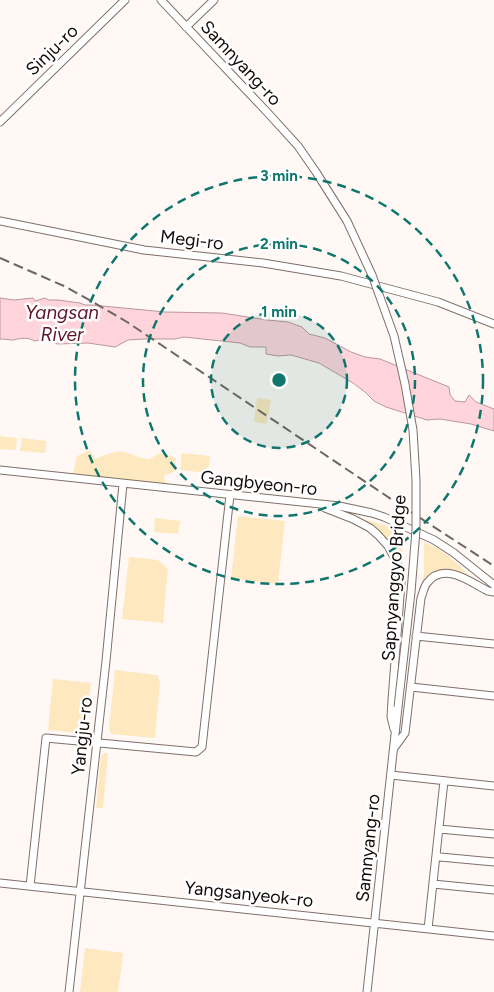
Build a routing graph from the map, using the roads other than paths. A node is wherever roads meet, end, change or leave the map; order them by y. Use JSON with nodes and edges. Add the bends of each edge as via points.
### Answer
{"nodes":[{"id":1,"x":126,"y":0,"type":"edge"},
{"id":2,"x":161,"y":0,"type":"edge"},
{"id":3,"x":214,"y":0,"type":"edge"},
{"id":4,"x":186,"y":27,"type":"junction"},
{"id":5,"x":0,"y":122,"type":"edge"},
{"id":6,"x":298,"y":146,"type":"joint"},
{"id":7,"x":0,"y":221,"type":"edge"},
{"id":8,"x":494,"y":324,"type":"edge"},
{"id":9,"x":0,"y":470,"type":"edge"},
{"id":10,"x":123,"y":484,"type":"junction"},
{"id":11,"x":230,"y":495,"type":"junction"},
{"id":12,"x":318,"y":505,"type":"junction"},
{"id":13,"x":494,"y":585,"type":"edge"},
{"id":14,"x":494,"y":592,"type":"edge"},
{"id":15,"x":416,"y":636,"type":"junction"},
{"id":16,"x":494,"y":644,"type":"edge"},
{"id":17,"x":411,"y":687,"type":"junction"},
{"id":18,"x":494,"y":696,"type":"edge"},
{"id":19,"x":398,"y":707,"type":"joint"},
{"id":20,"x":396,"y":734,"type":"junction"},
{"id":21,"x":97,"y":743,"type":"junction"},
{"id":22,"x":394,"y":749,"type":"junction"},
{"id":23,"x":391,"y":776,"type":"junction"},
{"id":24,"x":444,"y":781,"type":"junction"},
{"id":25,"x":494,"y":786,"type":"edge"},
{"id":26,"x":439,"y":829,"type":"junction"},
{"id":27,"x":494,"y":834,"type":"edge"},
{"id":28,"x":440,"y":856,"type":"dead end"},
{"id":29,"x":494,"y":862,"type":"edge"},
{"id":30,"x":0,"y":883,"type":"edge"},
{"id":31,"x":433,"y":884,"type":"junction"},
{"id":32,"x":30,"y":886,"type":"junction"},
{"id":33,"x":494,"y":890,"type":"edge"},
{"id":34,"x":80,"y":892,"type":"junction"},
{"id":35,"x":375,"y":923,"type":"junction"},
{"id":36,"x":428,"y":929,"type":"junction"},
{"id":37,"x":494,"y":936,"type":"edge"},
{"id":38,"x":69,"y":992,"type":"edge"},
{"id":39,"x":367,"y":992,"type":"edge"}],
"edges":[{"from":1,"to":5,"type":"street","name":"Sinju-ro"},
{"from":2,"to":4,"type":"street","name":"Samnyang-ro"},
{"from":3,"to":4,"type":"street"},
{"from":4,"to":6,"type":"street","name":"Samnyang-ro"},
{"from":6,"to":19,"type":"street","name":"Sapnyanggyo Bridge","bridge":true,"via":[[347,222],[372,276],[394,336],[405,384],[413,430],[416,530]]},
{"from":7,"to":8,"type":"street","name":"Megi-ro","via":[[144,250],[263,263],[341,276],[438,302]]},
{"from":9,"to":10,"type":"street","name":"Gangbyeon-ro"},
{"from":10,"to":11,"type":"street","name":"Gangbyeon-ro"},
{"from":10,"to":21,"type":"street","name":"Yangju-ro"},
{"from":11,"to":12,"type":"street","name":"Gangbyeon-ro"},
{"from":11,"to":21,"type":"street","via":[[202,747],[196,752]]},
{"from":12,"to":13,"type":"street","name":"Gangbyeon-ro","via":[[372,513],[434,540]]},
{"from":12,"to":20,"type":"street","via":[[370,528],[388,546],[397,563],[401,583],[391,717]]},
{"from":14,"to":15,"type":"street","via":[[453,574],[434,577],[426,583],[421,598]]},
{"from":15,"to":16,"type":"street"},
{"from":15,"to":17,"type":"street"},
{"from":17,"to":18,"type":"street"},
{"from":17,"to":22,"type":"street","via":[[405,733]]},
{"from":19,"to":20,"type":"street","name":"Samnyang-ro"},
{"from":20,"to":22,"type":"street","name":"Samnyang-ro"},
{"from":21,"to":32,"type":"street","via":[[46,738]]},
{"from":21,"to":34,"type":"street","name":"Yangju-ro"},
{"from":22,"to":23,"type":"street","name":"Samnyang-ro"},
{"from":23,"to":24,"type":"street"},
{"from":23,"to":35,"type":"street","name":"Samnyang-ro"},
{"from":24,"to":25,"type":"street"},
{"from":24,"to":26,"type":"street"},
{"from":26,"to":27,"type":"street"},
{"from":26,"to":31,"type":"street"},
{"from":28,"to":29,"type":"street"},
{"from":30,"to":32,"type":"street","name":"Yangsanyeok-ro"},
{"from":31,"to":33,"type":"street"},
{"from":31,"to":36,"type":"street"},
{"from":32,"to":34,"type":"street","name":"Yangsanyeok-ro"},
{"from":34,"to":35,"type":"street","name":"Yangsanyeok-ro"},
{"from":34,"to":38,"type":"street","name":"Yangju-ro"},
{"from":35,"to":36,"type":"street","name":"Yangsanyeok-ro"},
{"from":35,"to":39,"type":"street","name":"Samnyang-ro"},
{"from":36,"to":37,"type":"street","name":"Yangsanyeok-ro"}]}
